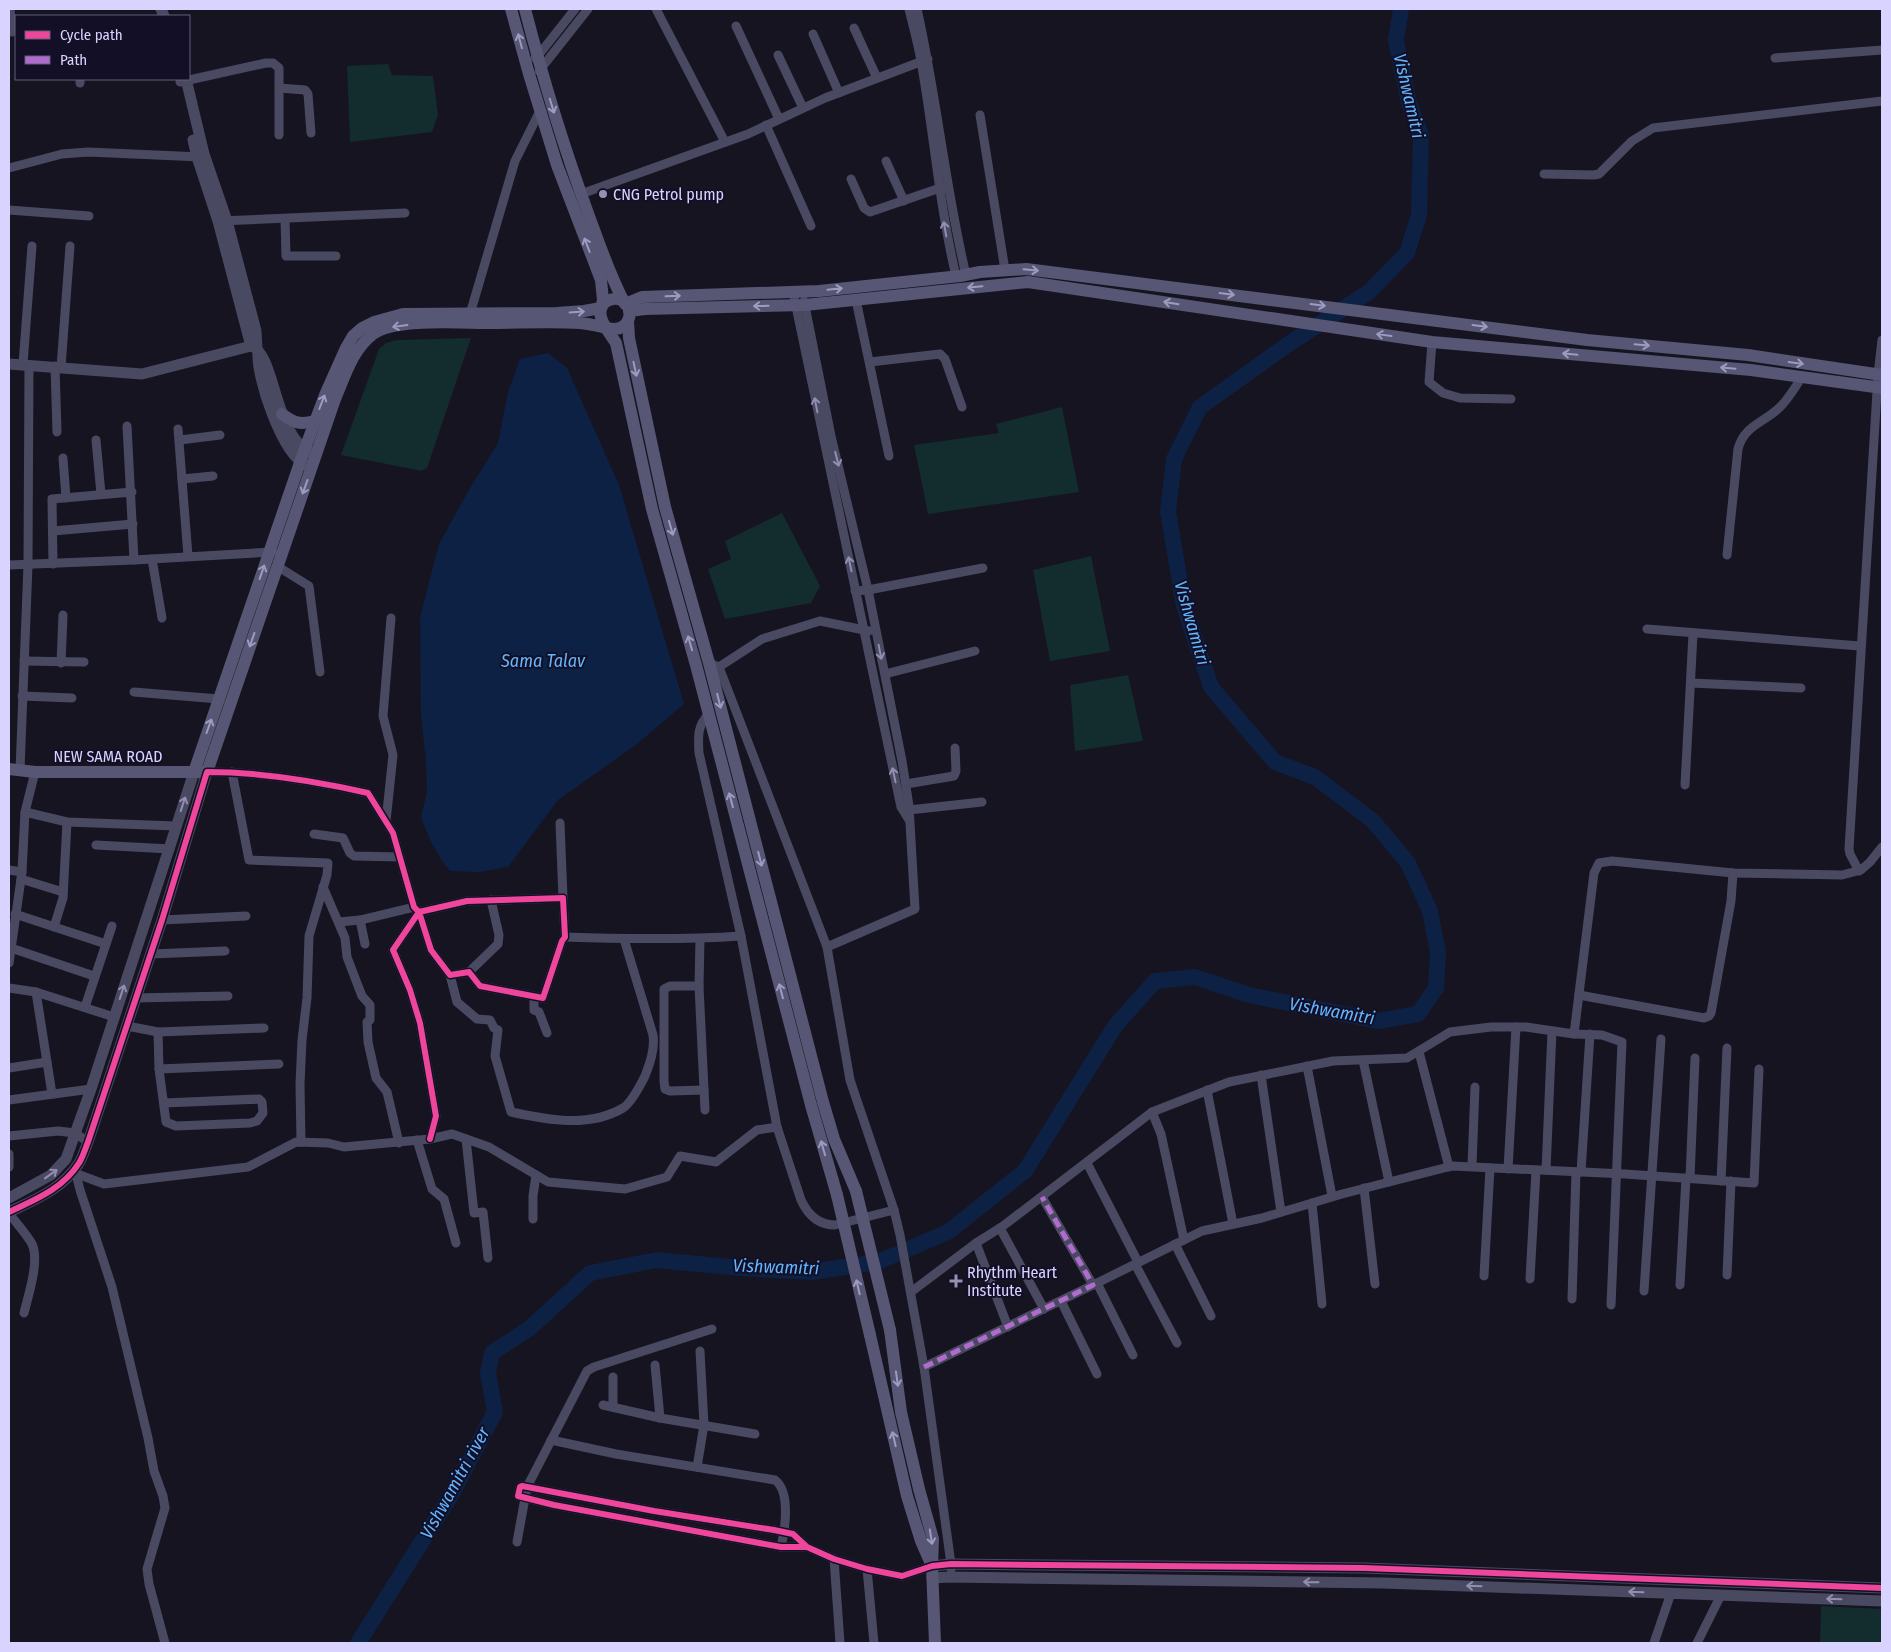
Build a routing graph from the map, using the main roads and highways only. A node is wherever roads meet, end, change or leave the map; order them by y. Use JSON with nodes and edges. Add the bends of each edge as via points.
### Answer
{"nodes":[{"id":1,"x":511,"y":9,"type":"edge"},
{"id":2,"x":525,"y":9,"type":"edge"},
{"id":3,"x":533,"y":66,"type":"junction"},
{"id":4,"x":958,"y":276,"type":"junction"},
{"id":5,"x":956,"y":290,"type":"junction"},
{"id":6,"x":1201,"y":291,"type":"junction"},
{"id":7,"x":1197,"y":307,"type":"junction"},
{"id":8,"x":601,"y":308,"type":"junction"},
{"id":9,"x":628,"y":312,"type":"junction"},
{"id":10,"x":606,"y":326,"type":"junction"},
{"id":11,"x":1880,"y":381,"type":"edge"},
{"id":12,"x":282,"y":414,"type":"road end"},
{"id":13,"x":315,"y":421,"type":"junction"},
{"id":14,"x":644,"y":440,"type":"junction"},
{"id":15,"x":655,"y":491,"type":"junction"},
{"id":16,"x":14,"y":770,"type":"edge"},
{"id":17,"x":194,"y":772,"type":"junction"},
{"id":18,"x":932,"y":1572,"type":"junction"},
{"id":19,"x":935,"y":1643,"type":"edge"}],
"edges":[{"from":3,"to":1,"type":"main road","one_way":true},
{"from":2,"to":3,"type":"main road"},
{"from":8,"to":3,"type":"main road","one_way":true,"via":[[601,280],[557,165],[540,111]]},
{"from":3,"to":9,"type":"main road","one_way":true,"via":[[611,275]]},
{"from":4,"to":5,"type":"main road"},
{"from":4,"to":6,"type":"main road","one_way":true,"via":[[1026,269]]},
{"from":9,"to":4,"type":"main road","one_way":true,"via":[[642,297],[797,292]]},
{"from":7,"to":5,"type":"main road","one_way":true,"via":[[1028,282]]},
{"from":5,"to":9,"type":"main road","one_way":true,"via":[[801,305]]},
{"from":6,"to":7,"type":"main road"},
{"from":6,"to":11,"type":"main road","one_way":true,"via":[[1587,340],[1748,355]]},
{"from":11,"to":7,"type":"main road","one_way":true,"via":[[1802,377],[1432,342]]},
{"from":8,"to":9,"type":"main road","via":[[607,301],[617,299]]},
{"from":8,"to":10,"type":"main road","via":[[600,318]]},
{"from":13,"to":8,"type":"main road","one_way":true,"via":[[353,336],[374,322],[403,314],[556,313]]},
{"from":9,"to":10,"type":"main road","via":[[621,328]]},
{"from":9,"to":14,"type":"main road","one_way":true},
{"from":10,"to":14,"type":"main road","via":[[616,344]]},
{"from":10,"to":17,"type":"main road","name":"NEW SAMA ROAD","one_way":true,"via":[[558,322],[419,324],[388,328],[363,342],[335,399],[207,772]]},
{"from":12,"to":13,"type":"main road","via":[[300,424]]},
{"from":17,"to":13,"type":"main road","one_way":true},
{"from":14,"to":15,"type":"main road"},
{"from":18,"to":15,"type":"main road","one_way":true,"bridge":true,"via":[[907,1496],[837,1195],[709,714]]},
{"from":15,"to":18,"type":"main road","one_way":true,"bridge":true,"via":[[714,665],[823,1102],[834,1140],[856,1191],[890,1330],[903,1420],[933,1539]]},
{"from":16,"to":17,"type":"main road","name":"NEW SAMA ROAD"},
{"from":18,"to":19,"type":"main road"}]}
